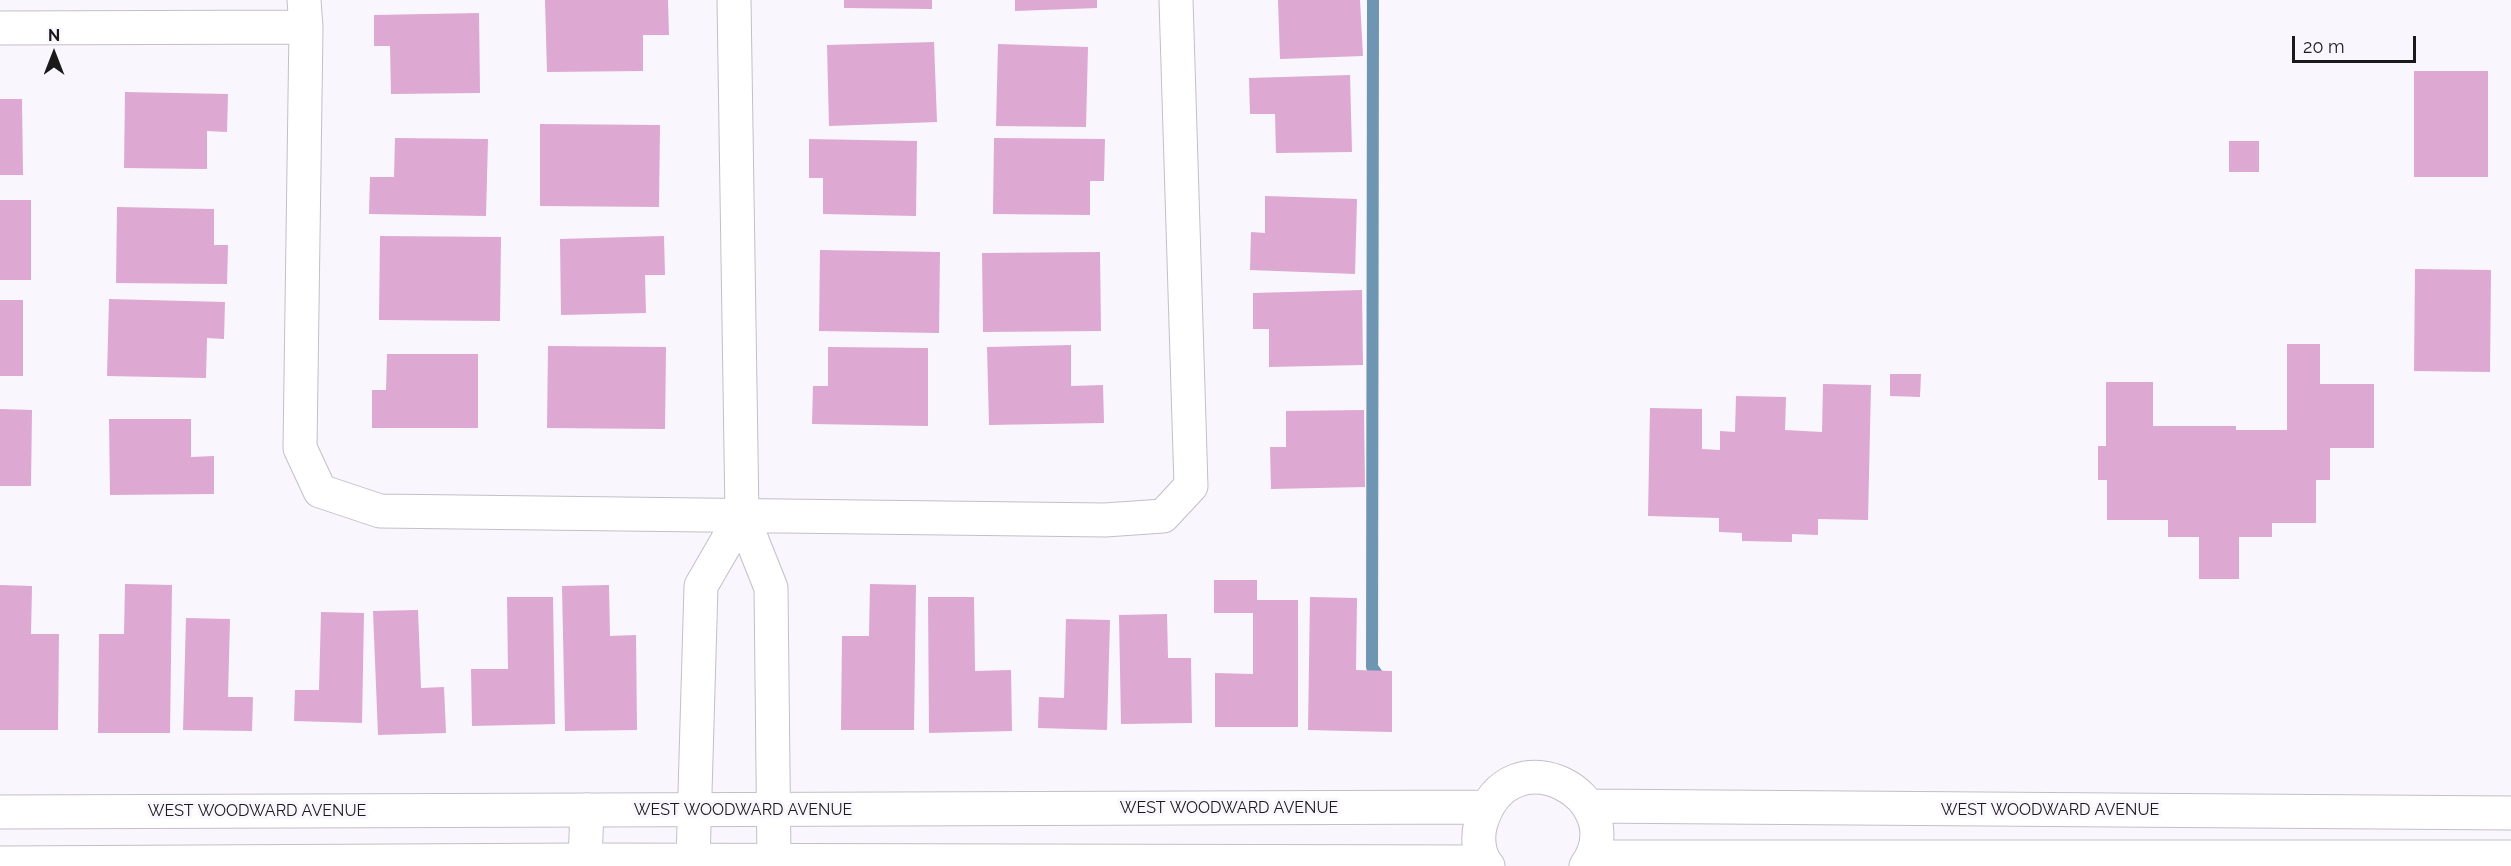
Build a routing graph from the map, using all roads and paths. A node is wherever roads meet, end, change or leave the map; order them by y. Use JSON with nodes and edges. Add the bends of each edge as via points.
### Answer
{"nodes":[{"id":1,"x":734,"y":0,"type":"edge"},
{"id":2,"x":1176,"y":0,"type":"edge"},
{"id":3,"x":305,"y":14,"type":"edge"},
{"id":4,"x":0,"y":28,"type":"edge"},
{"id":5,"x":742,"y":515,"type":"junction"},
{"id":6,"x":1588,"y":806,"type":"junction"},
{"id":7,"x":1486,"y":807,"type":"junction"},
{"id":8,"x":775,"y":809,"type":"junction"},
{"id":9,"x":587,"y":810,"type":"junction"},
{"id":10,"x":694,"y":810,"type":"junction"},
{"id":11,"x":0,"y":812,"type":"edge"},
{"id":12,"x":2511,"y":813,"type":"edge"},
{"id":13,"x":2511,"y":857,"type":"edge"},
{"id":14,"x":585,"y":860,"type":"junction"},
{"id":15,"x":693,"y":861,"type":"junction"},
{"id":16,"x":774,"y":861,"type":"junction"},
{"id":17,"x":1589,"y":862,"type":"edge"},
{"id":18,"x":0,"y":863,"type":"edge"},
{"id":19,"x":1487,"y":864,"type":"edge"}],
"edges":[{"from":1,"to":5,"type":"street"},
{"from":2,"to":5,"type":"street","via":[[1191,486],[1163,516],[1105,520]]},
{"from":3,"to":4,"type":"street"},
{"from":3,"to":5,"type":"street","via":[[300,448],[320,491],[380,511]]},
{"from":5,"to":8,"type":"street","via":[[771,588]]},
{"from":5,"to":10,"type":"street","via":[[700,586]]},
{"from":6,"to":7,"type":"street","via":[[1578,792],[1546,777],[1512,782]]},
{"from":6,"to":12,"type":"street","name":"WEST WOODWARD AVENUE"},
{"from":6,"to":17,"type":"street","via":[[1595,828]]},
{"from":7,"to":8,"type":"street","name":"WEST WOODWARD AVENUE"},
{"from":7,"to":19,"type":"street","via":[[1478,836]]},
{"from":8,"to":10,"type":"street","name":"WEST WOODWARD AVENUE"},
{"from":8,"to":16,"type":"street"},
{"from":9,"to":10,"type":"street","name":"WEST WOODWARD AVENUE"},
{"from":9,"to":11,"type":"street","name":"WEST WOODWARD AVENUE"},
{"from":9,"to":14,"type":"street"},
{"from":10,"to":15,"type":"street"},
{"from":13,"to":17,"type":"street"},
{"from":14,"to":15,"type":"street"},
{"from":14,"to":18,"type":"street"},
{"from":15,"to":16,"type":"street"},
{"from":16,"to":19,"type":"street"}]}
